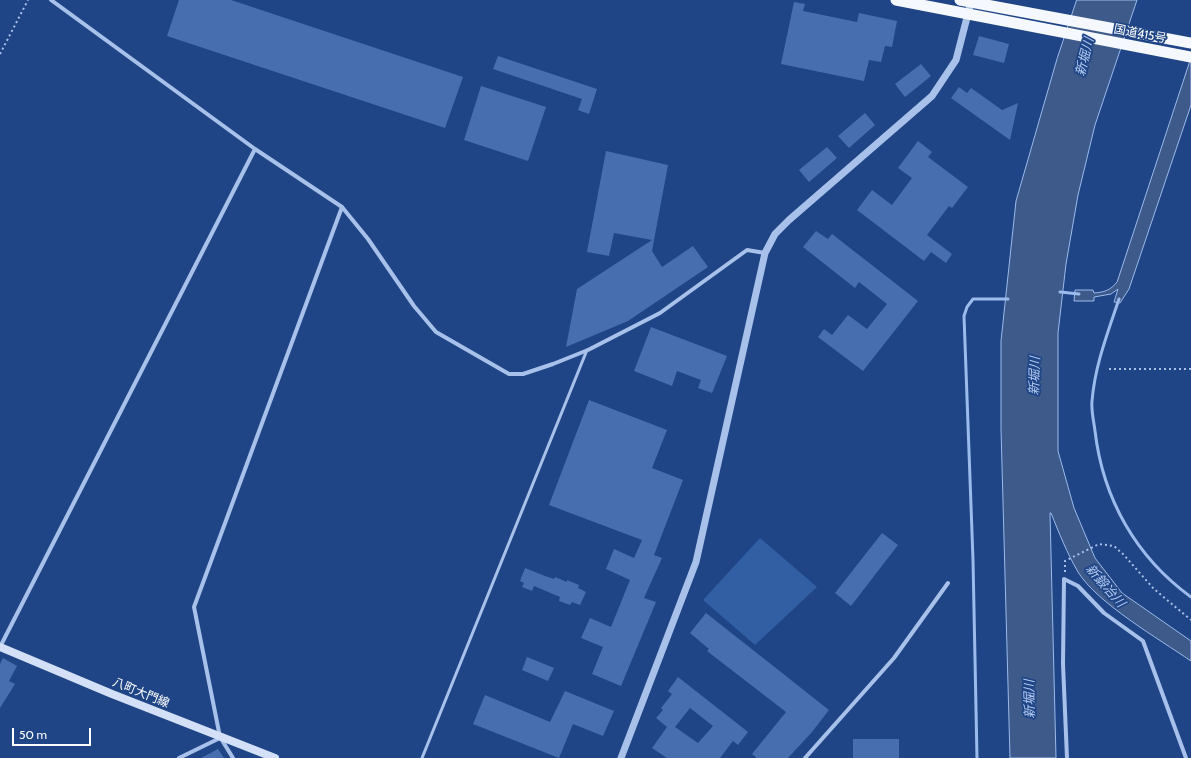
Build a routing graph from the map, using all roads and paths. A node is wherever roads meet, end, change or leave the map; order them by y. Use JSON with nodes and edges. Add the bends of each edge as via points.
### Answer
{"nodes":[{"id":1,"x":28,"y":0,"type":"edge"},
{"id":2,"x":51,"y":0,"type":"edge"},
{"id":3,"x":896,"y":0,"type":"edge"},
{"id":4,"x":966,"y":1,"type":"edge"},
{"id":5,"x":968,"y":14,"type":"junction"},
{"id":6,"x":1189,"y":42,"type":"edge"},
{"id":7,"x":0,"y":54,"type":"edge"},
{"id":8,"x":1186,"y":57,"type":"edge"},
{"id":9,"x":255,"y":149,"type":"junction"},
{"id":10,"x":342,"y":207,"type":"junction"},
{"id":11,"x":765,"y":253,"type":"junction"},
{"id":12,"x":588,"y":350,"type":"junction"},
{"id":13,"x":1109,"y":368,"type":"dead end"},
{"id":14,"x":1191,"y":369,"type":"edge"},
{"id":15,"x":1064,"y":579,"type":"junction"},
{"id":16,"x":948,"y":583,"type":"dead end"},
{"id":17,"x":1191,"y":620,"type":"edge"},
{"id":18,"x":0,"y":647,"type":"edge"},
{"id":19,"x":220,"y":737,"type":"junction"},
{"id":20,"x":179,"y":758,"type":"edge"},
{"id":21,"x":233,"y":758,"type":"edge"},
{"id":22,"x":275,"y":758,"type":"edge"},
{"id":23,"x":422,"y":758,"type":"edge"},
{"id":24,"x":621,"y":758,"type":"edge"},
{"id":25,"x":805,"y":758,"type":"edge"},
{"id":26,"x":1067,"y":758,"type":"edge"},
{"id":27,"x":1186,"y":758,"type":"edge"}],
"edges":[{"from":1,"to":7,"type":"path"},
{"from":2,"to":9,"type":"street"},
{"from":3,"to":5,"type":"highway","name":"国道415号"},
{"from":4,"to":5,"type":"street"},
{"from":4,"to":6,"type":"highway","name":"国道415号"},
{"from":5,"to":8,"type":"highway","name":"国道415号"},
{"from":5,"to":11,"type":"street","via":[[956,60],[932,96],[789,220],[775,234]]},
{"from":9,"to":10,"type":"street"},
{"from":9,"to":18,"type":"street"},
{"from":10,"to":12,"type":"street","via":[[436,332],[509,374],[524,374]]},
{"from":10,"to":19,"type":"street","via":[[194,607]]},
{"from":11,"to":12,"type":"street","via":[[747,250],[660,313]]},
{"from":11,"to":24,"type":"street","via":[[696,562]]},
{"from":12,"to":23,"type":"lane"},
{"from":13,"to":14,"type":"path"},
{"from":15,"to":17,"type":"path","via":[[1065,561],[1099,544],[1114,546],[1154,589]]},
{"from":15,"to":26,"type":"street","via":[[1063,664]]},
{"from":15,"to":27,"type":"street","via":[[1078,586],[1104,613],[1143,641]]},
{"from":16,"to":25,"type":"street","via":[[894,658]]},
{"from":18,"to":19,"type":"main road","name":"八町大門線"},
{"from":19,"to":20,"type":"street"},
{"from":19,"to":21,"type":"street"},
{"from":19,"to":22,"type":"main road","name":"八町大門線"}]}
